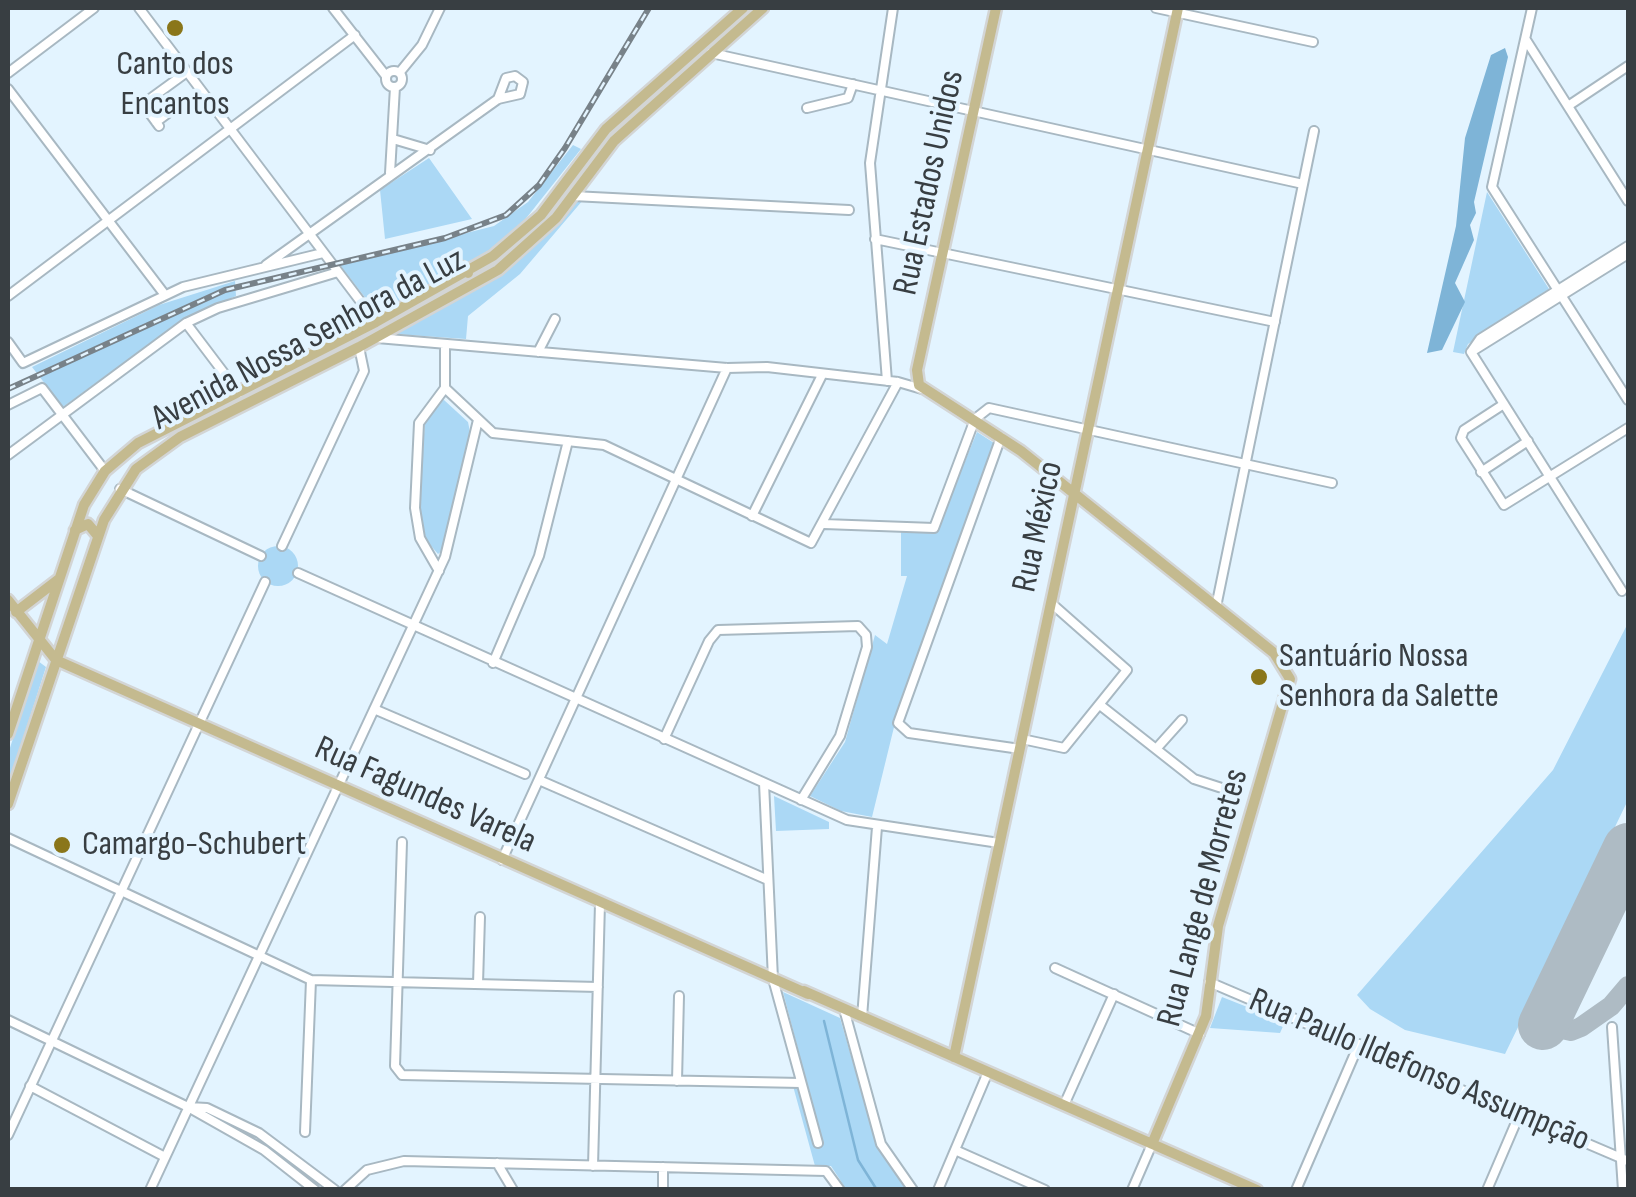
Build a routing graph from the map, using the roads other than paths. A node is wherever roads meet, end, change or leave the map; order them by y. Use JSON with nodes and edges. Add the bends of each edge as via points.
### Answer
{"nodes":[{"id":1,"x":94,"y":8,"type":"edge"},
{"id":2,"x":139,"y":8,"type":"edge"},
{"id":3,"x":334,"y":8,"type":"edge"},
{"id":4,"x":440,"y":8,"type":"edge"},
{"id":5,"x":743,"y":8,"type":"edge"},
{"id":6,"x":763,"y":8,"type":"edge"},
{"id":7,"x":893,"y":8,"type":"edge"},
{"id":8,"x":996,"y":8,"type":"edge"},
{"id":9,"x":1156,"y":8,"type":"edge"},
{"id":10,"x":1532,"y":8,"type":"edge"},
{"id":11,"x":1177,"y":10,"type":"edge"},
{"id":12,"x":354,"y":35,"type":"junction"},
{"id":13,"x":1525,"y":40,"type":"junction"},
{"id":14,"x":1313,"y":42,"type":"dead end"},
{"id":15,"x":712,"y":53,"type":"junction"},
{"id":16,"x":1628,"y":66,"type":"edge"},
{"id":17,"x":187,"y":72,"type":"junction"},
{"id":18,"x":400,"y":72,"type":"junction"},
{"id":19,"x":8,"y":73,"type":"edge"},
{"id":20,"x":386,"y":76,"type":"junction"},
{"id":21,"x":853,"y":84,"type":"junction"},
{"id":22,"x":395,"y":87,"type":"junction"},
{"id":23,"x":8,"y":89,"type":"edge"},
{"id":24,"x":880,"y":90,"type":"junction"},
{"id":25,"x":498,"y":98,"type":"dead end"},
{"id":26,"x":180,"y":104,"type":"dead end"},
{"id":27,"x":1568,"y":106,"type":"junction"},
{"id":28,"x":807,"y":108,"type":"dead end"},
{"id":29,"x":973,"y":111,"type":"junction"},
{"id":30,"x":230,"y":128,"type":"junction"},
{"id":31,"x":1314,"y":131,"type":"dead end"},
{"id":32,"x":392,"y":139,"type":"junction"},
{"id":33,"x":440,"y":142,"type":"junction"},
{"id":34,"x":418,"y":146,"type":"junction"},
{"id":35,"x":1148,"y":149,"type":"junction"},
{"id":36,"x":430,"y":150,"type":"junction"},
{"id":37,"x":390,"y":173,"type":"junction"},
{"id":38,"x":1303,"y":184,"type":"junction"},
{"id":39,"x":573,"y":196,"type":"junction"},
{"id":40,"x":1628,"y":201,"type":"edge"},
{"id":41,"x":848,"y":210,"type":"dead end"},
{"id":42,"x":108,"y":220,"type":"junction"},
{"id":43,"x":309,"y":233,"type":"junction"},
{"id":44,"x":875,"y":239,"type":"junction"},
{"id":45,"x":1628,"y":246,"type":"edge"},
{"id":46,"x":324,"y":253,"type":"junction"},
{"id":47,"x":942,"y":253,"type":"junction"},
{"id":48,"x":1628,"y":254,"type":"edge"},
{"id":49,"x":266,"y":265,"type":"junction"},
{"id":50,"x":338,"y":272,"type":"junction"},
{"id":51,"x":468,"y":273,"type":"junction"},
{"id":52,"x":1118,"y":289,"type":"junction"},
{"id":53,"x":464,"y":292,"type":"junction"},
{"id":54,"x":1560,"y":293,"type":"junction"},
{"id":55,"x":8,"y":296,"type":"edge"},
{"id":56,"x":165,"y":296,"type":"junction"},
{"id":57,"x":556,"y":319,"type":"dead end"},
{"id":58,"x":376,"y":322,"type":"junction"},
{"id":59,"x":1274,"y":322,"type":"junction"},
{"id":60,"x":186,"y":323,"type":"junction"},
{"id":61,"x":377,"y":338,"type":"junction"},
{"id":62,"x":8,"y":342,"type":"edge"},
{"id":63,"x":446,"y":344,"type":"junction"},
{"id":64,"x":359,"y":347,"type":"junction"},
{"id":65,"x":538,"y":352,"type":"junction"},
{"id":66,"x":318,"y":353,"type":"junction"},
{"id":67,"x":320,"y":368,"type":"junction"},
{"id":68,"x":727,"y":368,"type":"junction"},
{"id":69,"x":917,"y":370,"type":"junction"},
{"id":70,"x":822,"y":375,"type":"junction"},
{"id":71,"x":887,"y":381,"type":"junction"},
{"id":72,"x":898,"y":382,"type":"junction"},
{"id":73,"x":445,"y":388,"type":"junction"},
{"id":74,"x":922,"y":389,"type":"junction"},
{"id":75,"x":239,"y":393,"type":"junction"},
{"id":76,"x":1628,"y":400,"type":"edge"},
{"id":77,"x":8,"y":404,"type":"edge"},
{"id":78,"x":1504,"y":404,"type":"junction"},
{"id":79,"x":62,"y":414,"type":"junction"},
{"id":80,"x":478,"y":420,"type":"junction"},
{"id":81,"x":976,"y":420,"type":"junction"},
{"id":82,"x":1088,"y":428,"type":"junction"},
{"id":83,"x":1628,"y":428,"type":"edge"},
{"id":84,"x":1001,"y":436,"type":"junction"},
{"id":85,"x":568,"y":441,"type":"junction"},
{"id":86,"x":1528,"y":442,"type":"junction"},
{"id":87,"x":8,"y":455,"type":"edge"},
{"id":88,"x":1246,"y":464,"type":"junction"},
{"id":89,"x":1044,"y":470,"type":"junction"},
{"id":90,"x":104,"y":471,"type":"junction"},
{"id":91,"x":1079,"y":471,"type":"junction"},
{"id":92,"x":1481,"y":472,"type":"junction"},
{"id":93,"x":1551,"y":478,"type":"junction"},
{"id":94,"x":676,"y":480,"type":"junction"},
{"id":95,"x":1332,"y":483,"type":"dead end"},
{"id":96,"x":120,"y":489,"type":"junction"},
{"id":97,"x":1074,"y":494,"type":"junction"},
{"id":98,"x":752,"y":516,"type":"junction"},
{"id":99,"x":824,"y":524,"type":"junction"},
{"id":100,"x":75,"y":530,"type":"junction"},
{"id":101,"x":98,"y":536,"type":"junction"},
{"id":102,"x":282,"y":546,"type":"dead end"},
{"id":103,"x":260,"y":556,"type":"dead end"},
{"id":104,"x":439,"y":571,"type":"junction"},
{"id":105,"x":298,"y":573,"type":"dead end"},
{"id":106,"x":59,"y":580,"type":"junction"},
{"id":107,"x":265,"y":582,"type":"dead end"},
{"id":108,"x":1622,"y":591,"type":"dead end"},
{"id":109,"x":8,"y":600,"type":"edge"},
{"id":110,"x":1051,"y":602,"type":"junction"},
{"id":111,"x":1216,"y":607,"type":"junction"},
{"id":112,"x":12,"y":615,"type":"edge"},
{"id":113,"x":412,"y":627,"type":"junction"},
{"id":114,"x":38,"y":641,"type":"junction"},
{"id":115,"x":56,"y":660,"type":"junction"},
{"id":116,"x":493,"y":663,"type":"junction"},
{"id":117,"x":576,"y":700,"type":"junction"},
{"id":118,"x":1100,"y":705,"type":"junction"},
{"id":119,"x":17,"y":706,"type":"junction"},
{"id":120,"x":374,"y":708,"type":"junction"},
{"id":121,"x":38,"y":713,"type":"junction"},
{"id":122,"x":1182,"y":720,"type":"dead end"},
{"id":123,"x":199,"y":725,"type":"junction"},
{"id":124,"x":8,"y":732,"type":"edge"},
{"id":125,"x":30,"y":738,"type":"junction"},
{"id":126,"x":664,"y":738,"type":"junction"},
{"id":127,"x":1021,"y":744,"type":"junction"},
{"id":128,"x":1156,"y":749,"type":"junction"},
{"id":129,"x":524,"y":774,"type":"dead end"},
{"id":130,"x":539,"y":780,"type":"junction"},
{"id":131,"x":764,"y":783,"type":"junction"},
{"id":132,"x":337,"y":788,"type":"junction"},
{"id":133,"x":1231,"y":792,"type":"dead end"},
{"id":134,"x":802,"y":800,"type":"junction"},
{"id":135,"x":8,"y":804,"type":"edge"},
{"id":136,"x":877,"y":826,"type":"junction"},
{"id":137,"x":8,"y":838,"type":"edge"},
{"id":138,"x":402,"y":842,"type":"dead end"},
{"id":139,"x":999,"y":843,"type":"junction"},
{"id":140,"x":502,"y":860,"type":"junction"},
{"id":141,"x":768,"y":880,"type":"junction"},
{"id":142,"x":122,"y":891,"type":"junction"},
{"id":143,"x":600,"y":903,"type":"junction"},
{"id":144,"x":480,"y":916,"type":"dead end"},
{"id":145,"x":259,"y":956,"type":"junction"},
{"id":146,"x":1055,"y":968,"type":"dead end"},
{"id":147,"x":774,"y":979,"type":"junction"},
{"id":148,"x":311,"y":980,"type":"junction"},
{"id":149,"x":398,"y":982,"type":"junction"},
{"id":150,"x":1208,"y":982,"type":"junction"},
{"id":151,"x":478,"y":984,"type":"junction"},
{"id":152,"x":598,"y":987,"type":"junction"},
{"id":153,"x":1114,"y":994,"type":"junction"},
{"id":154,"x":679,"y":996,"type":"dead end"},
{"id":155,"x":844,"y":1010,"type":"junction"},
{"id":156,"x":862,"y":1017,"type":"junction"},
{"id":157,"x":8,"y":1020,"type":"edge"},
{"id":158,"x":1612,"y":1026,"type":"dead end"},
{"id":159,"x":1200,"y":1034,"type":"junction"},
{"id":160,"x":51,"y":1041,"type":"junction"},
{"id":161,"x":1359,"y":1044,"type":"junction"},
{"id":162,"x":954,"y":1058,"type":"junction"},
{"id":163,"x":988,"y":1072,"type":"junction"},
{"id":164,"x":595,"y":1079,"type":"junction"},
{"id":165,"x":678,"y":1080,"type":"junction"},
{"id":166,"x":800,"y":1082,"type":"junction"},
{"id":167,"x":30,"y":1086,"type":"junction"},
{"id":168,"x":1064,"y":1106,"type":"junction"},
{"id":169,"x":188,"y":1107,"type":"junction"},
{"id":170,"x":1520,"y":1114,"type":"junction"},
{"id":171,"x":306,"y":1132,"type":"dead end"},
{"id":172,"x":8,"y":1135,"type":"edge"},
{"id":173,"x":818,"y":1143,"type":"dead end"},
{"id":174,"x":1152,"y":1144,"type":"junction"},
{"id":175,"x":955,"y":1150,"type":"junction"},
{"id":176,"x":165,"y":1157,"type":"junction"},
{"id":177,"x":1624,"y":1159,"type":"edge"},
{"id":178,"x":497,"y":1163,"type":"junction"},
{"id":179,"x":593,"y":1166,"type":"junction"},
{"id":180,"x":663,"y":1167,"type":"junction"},
{"id":181,"x":150,"y":1190,"type":"edge"},
{"id":182,"x":316,"y":1190,"type":"edge"},
{"id":183,"x":334,"y":1190,"type":"edge"},
{"id":184,"x":345,"y":1190,"type":"edge"},
{"id":185,"x":512,"y":1190,"type":"edge"},
{"id":186,"x":663,"y":1190,"type":"edge"},
{"id":187,"x":840,"y":1190,"type":"edge"},
{"id":188,"x":913,"y":1190,"type":"edge"},
{"id":189,"x":938,"y":1190,"type":"edge"},
{"id":190,"x":1044,"y":1190,"type":"edge"},
{"id":191,"x":1132,"y":1190,"type":"edge"},
{"id":192,"x":1257,"y":1190,"type":"edge"},
{"id":193,"x":1296,"y":1190,"type":"edge"},
{"id":194,"x":1488,"y":1190,"type":"edge"},
{"id":195,"x":1623,"y":1190,"type":"edge"}],
"edges":[{"from":1,"to":19,"type":"street"},
{"from":2,"to":17,"type":"street"},
{"from":3,"to":12,"type":"street"},
{"from":4,"to":18,"type":"street"},
{"from":5,"to":51,"type":"main road","name":"Avenida Nossa Senhora da Luz","via":[[606,129],[529,226]]},
{"from":6,"to":15,"type":"main road","name":"Avenida Nossa Senhora da Luz"},
{"from":7,"to":24,"type":"street"},
{"from":8,"to":29,"type":"main road","name":"Rua Estados Unidos"},
{"from":9,"to":11,"type":"street"},
{"from":10,"to":13,"type":"street"},
{"from":11,"to":14,"type":"street"},
{"from":11,"to":35,"type":"main road","name":"Rua México"},
{"from":12,"to":20,"type":"street"},
{"from":12,"to":30,"type":"street"},
{"from":13,"to":27,"type":"street"},
{"from":13,"to":54,"type":"street","via":[[1492,187]]},
{"from":15,"to":21,"type":"street"},
{"from":15,"to":39,"type":"main road","name":"Avenida Nossa Senhora da Luz","via":[[614,141]]},
{"from":16,"to":27,"type":"street"},
{"from":17,"to":26,"type":"street","via":[[142,102],[158,124]]},
{"from":17,"to":30,"type":"street"},
{"from":18,"to":20,"type":"street"},
{"from":18,"to":22,"type":"street"},
{"from":20,"to":22,"type":"street"},
{"from":21,"to":24,"type":"street"},
{"from":21,"to":28,"type":"street","via":[[848,98]]},
{"from":22,"to":32,"type":"street"},
{"from":23,"to":42,"type":"street"},
{"from":24,"to":29,"type":"street"},
{"from":24,"to":44,"type":"street","via":[[870,162]]},
{"from":25,"to":33,"type":"street"},
{"from":27,"to":40,"type":"street"},
{"from":29,"to":35,"type":"street"},
{"from":29,"to":47,"type":"main road","name":"Rua Estados Unidos"},
{"from":30,"to":42,"type":"street"},
{"from":30,"to":43,"type":"street"},
{"from":31,"to":38,"type":"street"},
{"from":32,"to":34,"type":"street"},
{"from":32,"to":37,"type":"street"},
{"from":33,"to":34,"type":"street"},
{"from":33,"to":36,"type":"street"},
{"from":34,"to":36,"type":"street"},
{"from":35,"to":38,"type":"street"},
{"from":35,"to":52,"type":"main road","name":"Rua México"},
{"from":36,"to":37,"type":"street"},
{"from":37,"to":43,"type":"street"},
{"from":38,"to":59,"type":"street"},
{"from":39,"to":41,"type":"street"},
{"from":39,"to":53,"type":"main road","name":"Avenida Nossa Senhora da Luz","via":[[535,240]]},
{"from":42,"to":55,"type":"street"},
{"from":42,"to":56,"type":"street"},
{"from":43,"to":46,"type":"street"},
{"from":43,"to":49,"type":"street"},
{"from":44,"to":47,"type":"street"},
{"from":44,"to":71,"type":"street"},
{"from":45,"to":54,"type":"street"},
{"from":46,"to":49,"type":"street"},
{"from":46,"to":50,"type":"street"},
{"from":47,"to":52,"type":"street"},
{"from":47,"to":69,"type":"main road","name":"Rua Estados Unidos"},
{"from":48,"to":54,"type":"street"},
{"from":49,"to":56,"type":"street"},
{"from":50,"to":58,"type":"street"},
{"from":50,"to":60,"type":"street"},
{"from":51,"to":53,"type":"main road"},
{"from":51,"to":58,"type":"main road","name":"Avenida Nossa Senhora da Luz"},
{"from":52,"to":59,"type":"street"},
{"from":52,"to":82,"type":"main road","name":"Rua México"},
{"from":53,"to":61,"type":"main road","name":"Avenida Nossa Senhora da Luz"},
{"from":54,"to":76,"type":"street"},
{"from":54,"to":78,"type":"street","via":[[1471,352]]},
{"from":56,"to":62,"type":"street","via":[[24,363]]},
{"from":57,"to":65,"type":"street"},
{"from":58,"to":66,"type":"main road","name":"Avenida Nossa Senhora da Luz"},
{"from":59,"to":88,"type":"street"},
{"from":60,"to":75,"type":"street"},
{"from":60,"to":79,"type":"street"},
{"from":61,"to":63,"type":"street"},
{"from":61,"to":64,"type":"main road","name":"Avenida Nossa Senhora da Luz"},
{"from":63,"to":65,"type":"street"},
{"from":63,"to":73,"type":"street"},
{"from":64,"to":67,"type":"main road","name":"Avenida Nossa Senhora da Luz"},
{"from":64,"to":102,"type":"street","via":[[365,368]]},
{"from":65,"to":68,"type":"street"},
{"from":66,"to":67,"type":"main road","via":[[312,363]]},
{"from":66,"to":75,"type":"main road","name":"Avenida Nossa Senhora da Luz"},
{"from":67,"to":96,"type":"main road","name":"Avenida Nossa Senhora da Luz","via":[[168,444]]},
{"from":68,"to":70,"type":"street"},
{"from":68,"to":94,"type":"street"},
{"from":69,"to":72,"type":"street"},
{"from":69,"to":74,"type":"main road","name":"Rua Estados Unidos"},
{"from":70,"to":71,"type":"street"},
{"from":70,"to":98,"type":"street"},
{"from":71,"to":72,"type":"street"},
{"from":72,"to":74,"type":"street"},
{"from":72,"to":99,"type":"street"},
{"from":73,"to":80,"type":"street"},
{"from":73,"to":104,"type":"street","via":[[420,416],[415,508],[420,538]]},
{"from":74,"to":81,"type":"main road"},
{"from":75,"to":90,"type":"main road","name":"Avenida Nossa Senhora da Luz","via":[[138,443]]},
{"from":77,"to":79,"type":"street","via":[[42,388]]},
{"from":78,"to":86,"type":"street"},
{"from":78,"to":92,"type":"street","via":[[1462,434]]},
{"from":79,"to":87,"type":"street"},
{"from":79,"to":90,"type":"street"},
{"from":80,"to":85,"type":"street","via":[[493,434]]},
{"from":80,"to":104,"type":"street"},
{"from":81,"to":82,"type":"street","via":[[984,409],[995,408]]},
{"from":81,"to":84,"type":"main road"},
{"from":81,"to":99,"type":"street","via":[[934,528]]},
{"from":82,"to":88,"type":"street"},
{"from":82,"to":91,"type":"main road","name":"Rua México"},
{"from":83,"to":93,"type":"street"},
{"from":84,"to":89,"type":"main road"},
{"from":84,"to":127,"type":"street","via":[[899,727]]},
{"from":85,"to":94,"type":"street","via":[[604,446]]},
{"from":85,"to":116,"type":"street","via":[[539,556]]},
{"from":86,"to":92,"type":"street"},
{"from":86,"to":93,"type":"street"},
{"from":88,"to":95,"type":"street"},
{"from":88,"to":111,"type":"street"},
{"from":89,"to":91,"type":"main road","via":[[1064,476]]},
{"from":89,"to":97,"type":"main road"},
{"from":90,"to":100,"type":"main road","name":"Avenida Nossa Senhora da Luz"},
{"from":91,"to":97,"type":"main road","name":"Rua México"},
{"from":92,"to":93,"type":"street","via":[[1504,504]]},
{"from":93,"to":108,"type":"street"},
{"from":94,"to":98,"type":"street"},
{"from":94,"to":117,"type":"street"},
{"from":96,"to":101,"type":"main road","name":"Avenida Nossa Senhora da Luz"},
{"from":96,"to":103,"type":"street"},
{"from":97,"to":110,"type":"main road","name":"Rua México"},
{"from":97,"to":111,"type":"main road"},
{"from":98,"to":99,"type":"street","via":[[811,543]]},
{"from":100,"to":101,"type":"main road","via":[[88,524]]},
{"from":100,"to":106,"type":"main road","name":"Avenida Nossa Senhora da Luz"},
{"from":101,"to":115,"type":"main road","name":"Avenida Nossa Senhora da Luz"},
{"from":104,"to":113,"type":"street"},
{"from":105,"to":113,"type":"street"},
{"from":106,"to":112,"type":"main road"},
{"from":106,"to":114,"type":"main road","name":"Avenida Nossa Senhora da Luz"},
{"from":107,"to":123,"type":"street"},
{"from":109,"to":112,"type":"main road"},
{"from":110,"to":118,"type":"street","via":[[1127,666]]},
{"from":110,"to":127,"type":"main road","name":"Rua México"},
{"from":111,"to":150,"type":"main road","name":"Rua Lange de Morretes","via":[[1289,672]]},
{"from":112,"to":114,"type":"main road"},
{"from":113,"to":116,"type":"street"},
{"from":113,"to":120,"type":"street"},
{"from":114,"to":115,"type":"main road"},
{"from":114,"to":119,"type":"main road","name":"Avenida Nossa Senhora da Luz"},
{"from":115,"to":121,"type":"main road","name":"Avenida Nossa Senhora da Luz"},
{"from":115,"to":123,"type":"main road","name":"Rua Fagundes Varela"},
{"from":116,"to":117,"type":"street"},
{"from":117,"to":126,"type":"street"},
{"from":117,"to":130,"type":"street"},
{"from":118,"to":127,"type":"street","via":[[1064,748]]},
{"from":118,"to":128,"type":"street"},
{"from":119,"to":121,"type":"main road"},
{"from":119,"to":124,"type":"main road","name":"Avenida Nossa Senhora da Luz"},
{"from":120,"to":129,"type":"street"},
{"from":120,"to":132,"type":"street"},
{"from":121,"to":125,"type":"main road","name":"Avenida Nossa Senhora da Luz"},
{"from":122,"to":128,"type":"street"},
{"from":123,"to":132,"type":"main road","name":"Rua Fagundes Varela"},
{"from":123,"to":142,"type":"street"},
{"from":124,"to":125,"type":"main road"},
{"from":125,"to":135,"type":"main road","name":"Avenida Nossa Senhora da Luz"},
{"from":126,"to":131,"type":"street"},
{"from":126,"to":134,"type":"street","via":[[718,630],[858,626],[867,647],[840,736]]},
{"from":127,"to":139,"type":"main road","name":"Rua México"},
{"from":128,"to":133,"type":"street","via":[[1194,779]]},
{"from":130,"to":140,"type":"street"},
{"from":130,"to":141,"type":"street"},
{"from":131,"to":134,"type":"street"},
{"from":131,"to":141,"type":"street"},
{"from":132,"to":140,"type":"main road","name":"Rua Fagundes Varela"},
{"from":132,"to":145,"type":"street"},
{"from":134,"to":136,"type":"street"},
{"from":136,"to":139,"type":"street"},
{"from":136,"to":156,"type":"street"},
{"from":137,"to":142,"type":"street"},
{"from":138,"to":149,"type":"street"},
{"from":139,"to":162,"type":"main road","name":"Rua México"},
{"from":140,"to":143,"type":"main road","name":"Rua Fagundes Varela"},
{"from":141,"to":147,"type":"street"},
{"from":142,"to":145,"type":"street"},
{"from":142,"to":160,"type":"street"},
{"from":143,"to":147,"type":"main road","name":"Rua Fagundes Varela"},
{"from":143,"to":152,"type":"street"},
{"from":144,"to":151,"type":"street"},
{"from":145,"to":148,"type":"street"},
{"from":145,"to":169,"type":"street"},
{"from":146,"to":153,"type":"street"},
{"from":147,"to":155,"type":"main road","name":"Rua Fagundes Varela"},
{"from":147,"to":166,"type":"street"},
{"from":148,"to":149,"type":"street"},
{"from":148,"to":171,"type":"street"},
{"from":149,"to":151,"type":"street"},
{"from":149,"to":164,"type":"street","via":[[398,1073]]},
{"from":150,"to":159,"type":"main road","name":"Rua Lange de Morretes"},
{"from":150,"to":161,"type":"street","name":"Rua Paulo Ildefonso Assumpção"},
{"from":151,"to":152,"type":"street"},
{"from":152,"to":164,"type":"street"},
{"from":153,"to":159,"type":"street"},
{"from":153,"to":168,"type":"street"},
{"from":154,"to":165,"type":"street"},
{"from":155,"to":156,"type":"main road","name":"Rua Fagundes Varela"},
{"from":155,"to":188,"type":"street","via":[[881,1144]]},
{"from":156,"to":162,"type":"main road","name":"Rua Fagundes Varela"},
{"from":157,"to":160,"type":"street"},
{"from":158,"to":177,"type":"street"},
{"from":159,"to":174,"type":"main road","name":"Rua Lange de Morretes"},
{"from":160,"to":167,"type":"street"},
{"from":160,"to":169,"type":"street"},
{"from":161,"to":170,"type":"street","name":"Rua Paulo Ildefonso Assumpção"},
{"from":161,"to":193,"type":"street"},
{"from":162,"to":163,"type":"main road","name":"Rua Fagundes Varela"},
{"from":163,"to":168,"type":"main road","name":"Rua Fagundes Varela"},
{"from":163,"to":175,"type":"street"},
{"from":164,"to":165,"type":"street"},
{"from":164,"to":179,"type":"street"},
{"from":165,"to":166,"type":"street"},
{"from":166,"to":173,"type":"street"},
{"from":167,"to":172,"type":"street"},
{"from":167,"to":176,"type":"street"},
{"from":168,"to":174,"type":"main road","name":"Rua Fagundes Varela"},
{"from":169,"to":176,"type":"street"},
{"from":169,"to":182,"type":"street","via":[[264,1150]]},
{"from":169,"to":183,"type":"street","via":[[206,1108],[259,1133]]},
{"from":170,"to":177,"type":"street","name":"Rua Paulo Ildefonso Assumpção"},
{"from":170,"to":194,"type":"street"},
{"from":174,"to":191,"type":"street","name":"Rua Lange de Morretes"},
{"from":174,"to":192,"type":"main road","name":"Rua Fagundes Varela"},
{"from":175,"to":189,"type":"street"},
{"from":175,"to":190,"type":"street"},
{"from":176,"to":181,"type":"street"},
{"from":177,"to":195,"type":"street"},
{"from":178,"to":179,"type":"street"},
{"from":178,"to":184,"type":"street","via":[[392,1162],[367,1170]]},
{"from":178,"to":185,"type":"street"},
{"from":179,"to":180,"type":"street"},
{"from":180,"to":186,"type":"street"},
{"from":180,"to":187,"type":"street","via":[[826,1171]]}]}
